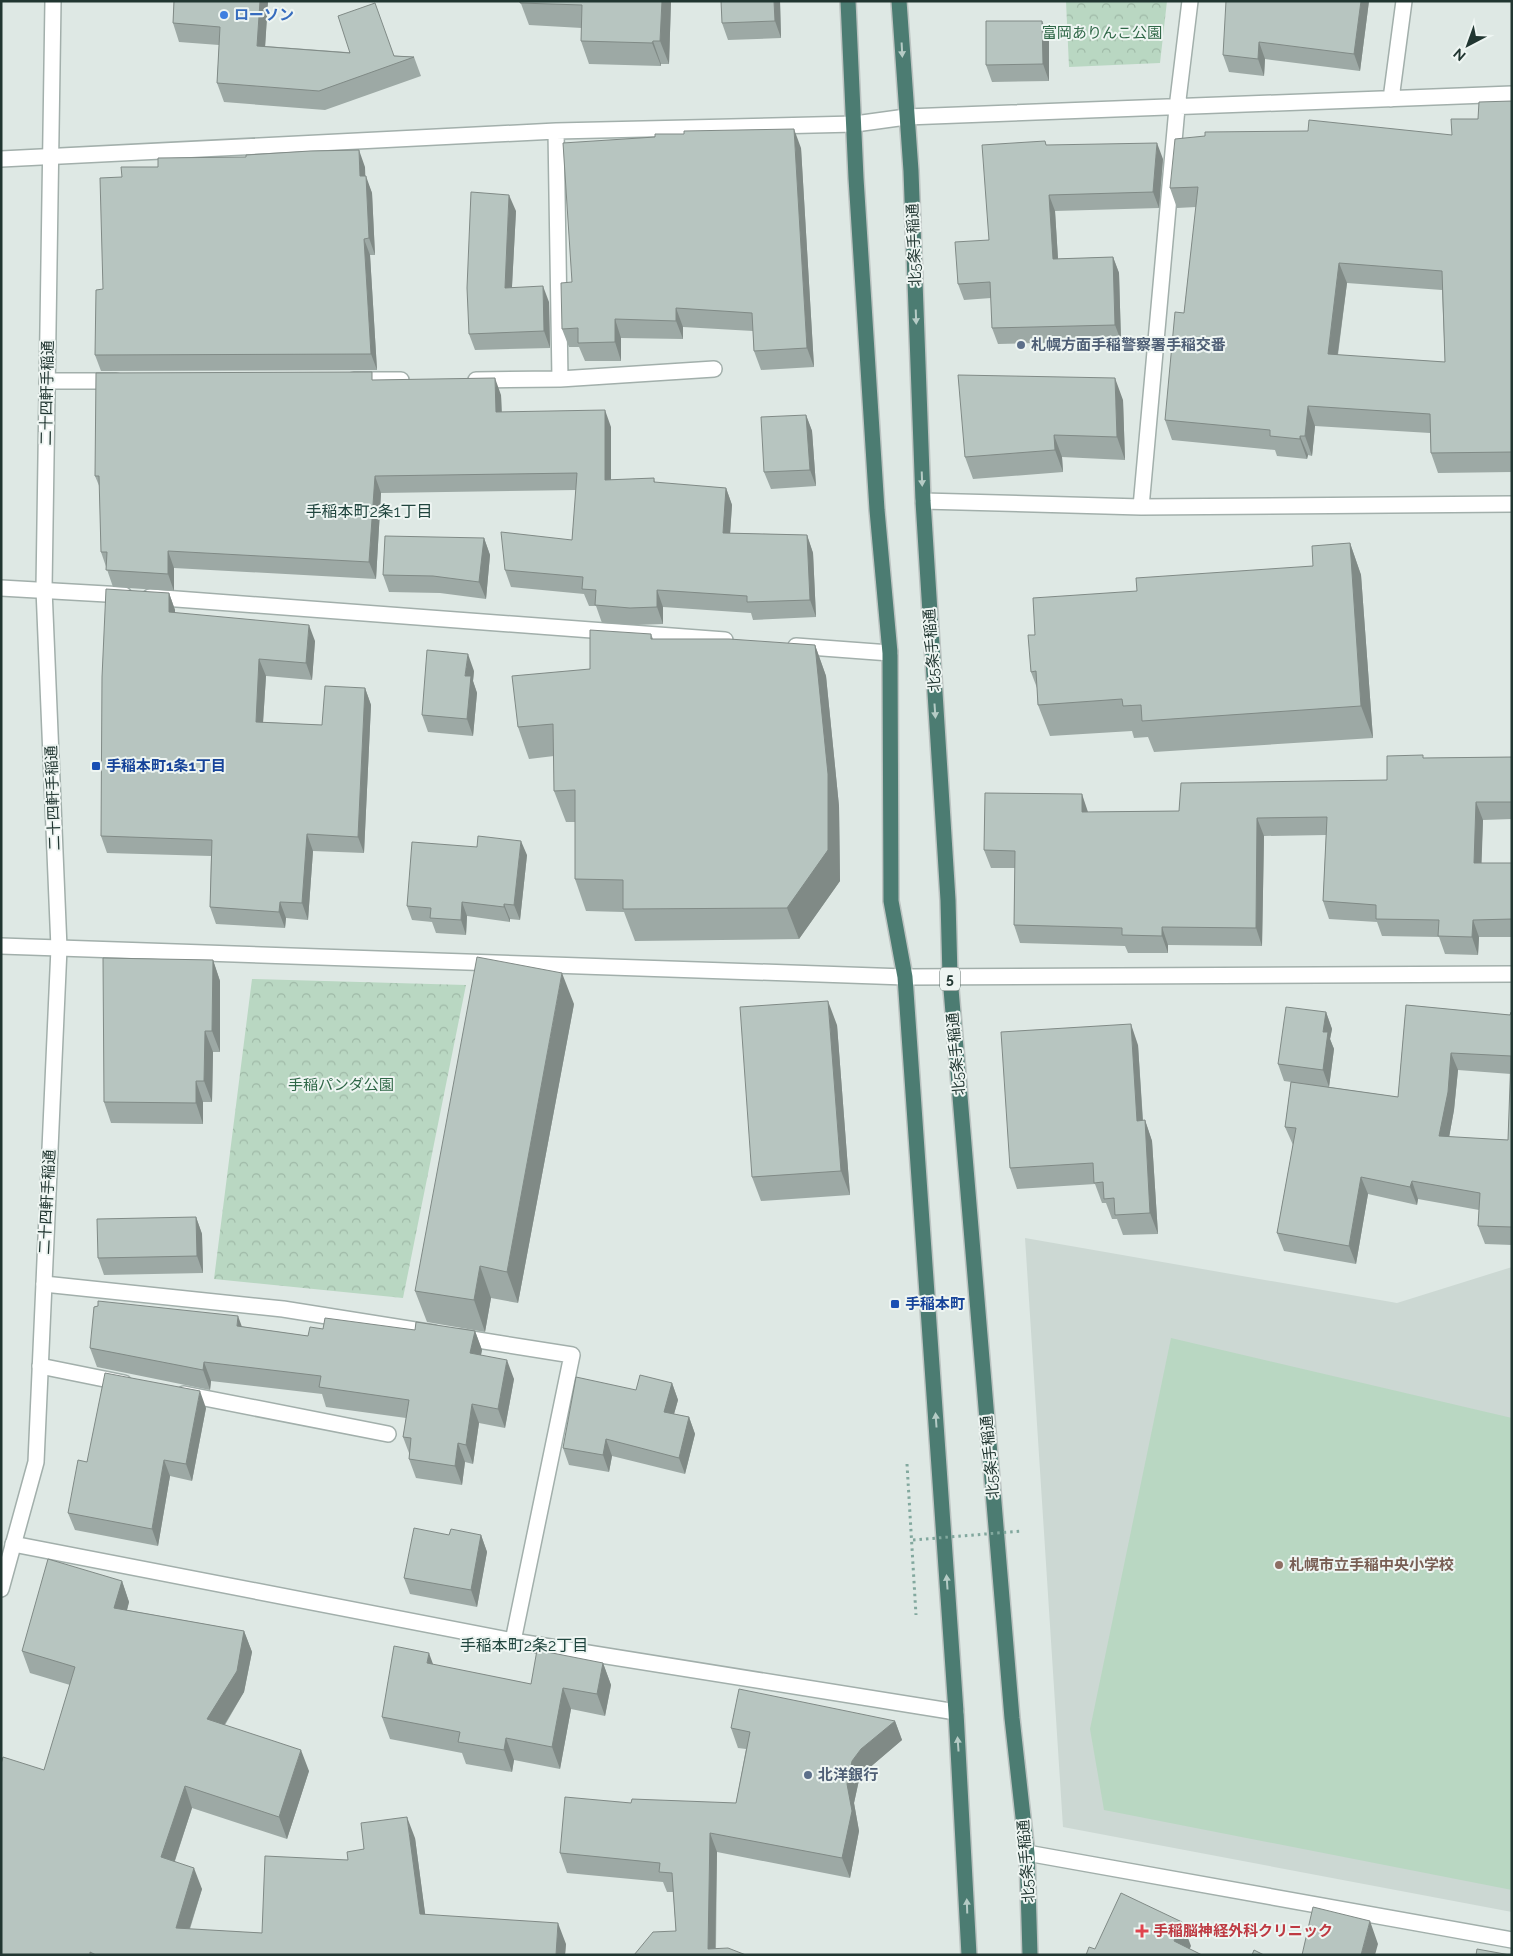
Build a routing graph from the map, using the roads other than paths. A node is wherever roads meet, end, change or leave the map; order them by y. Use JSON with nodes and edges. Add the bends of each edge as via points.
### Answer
{"nodes":[{"id":1,"x":53,"y":1,"type":"edge"},
{"id":2,"x":848,"y":1,"type":"edge"},
{"id":3,"x":900,"y":1,"type":"edge"},
{"id":4,"x":1190,"y":1,"type":"edge"},
{"id":5,"x":1404,"y":1,"type":"edge"},
{"id":6,"x":1512,"y":94,"type":"edge"},
{"id":7,"x":1391,"y":99,"type":"junction"},
{"id":8,"x":1177,"y":108,"type":"junction"},
{"id":9,"x":906,"y":117,"type":"junction"},
{"id":10,"x":855,"y":124,"type":"junction"},
{"id":11,"x":556,"y":131,"type":"junction"},
{"id":12,"x":52,"y":156,"type":"junction"},
{"id":13,"x":1,"y":159,"type":"edge"},
{"id":14,"x":714,"y":369,"type":"dead end"},
{"id":15,"x":560,"y":379,"type":"junction"},
{"id":16,"x":343,"y":380,"type":"edge"},
{"id":17,"x":412,"y":380,"type":"edge"},
{"id":18,"x":461,"y":380,"type":"edge"},
{"id":19,"x":48,"y":381,"type":"junction"},
{"id":20,"x":126,"y":381,"type":"edge"},
{"id":21,"x":923,"y":502,"type":"junction"},
{"id":22,"x":1512,"y":504,"type":"edge"},
{"id":23,"x":1141,"y":507,"type":"junction"},
{"id":24,"x":1,"y":588,"type":"edge"},
{"id":25,"x":44,"y":589,"type":"junction"},
{"id":26,"x":741,"y":642,"type":"edge"},
{"id":27,"x":781,"y":645,"type":"edge"},
{"id":28,"x":890,"y":653,"type":"junction"},
{"id":29,"x":1,"y":946,"type":"edge"},
{"id":30,"x":59,"y":948,"type":"junction"},
{"id":31,"x":1512,"y":974,"type":"edge"},
{"id":32,"x":905,"y":977,"type":"junction"},
{"id":33,"x":950,"y":977,"type":"junction"},
{"id":34,"x":44,"y":1284,"type":"junction"},
{"id":35,"x":40,"y":1366,"type":"junction"},
{"id":36,"x":137,"y":1385,"type":"edge"},
{"id":37,"x":166,"y":1391,"type":"edge"},
{"id":38,"x":388,"y":1434,"type":"dead end"},
{"id":39,"x":13,"y":1544,"type":"junction"},
{"id":40,"x":1,"y":1589,"type":"edge"},
{"id":41,"x":513,"y":1642,"type":"junction"},
{"id":42,"x":956,"y":1712,"type":"junction"},
{"id":43,"x":1027,"y":1853,"type":"junction"},
{"id":44,"x":1512,"y":1940,"type":"edge"},
{"id":45,"x":969,"y":1955,"type":"edge"},
{"id":46,"x":1030,"y":1955,"type":"edge"}],
"edges":[{"from":1,"to":12,"type":"street","name":"二十四軒手稲通"},
{"from":2,"to":10,"type":"highway"},
{"from":3,"to":9,"type":"highway","name":"北5条手稲通","number":"5","one_way":true},
{"from":4,"to":8,"type":"street"},
{"from":5,"to":7,"type":"street"},
{"from":6,"to":7,"type":"street"},
{"from":7,"to":8,"type":"street"},
{"from":8,"to":9,"type":"street"},
{"from":8,"to":23,"type":"street"},
{"from":9,"to":10,"type":"street"},
{"from":9,"to":21,"type":"highway","name":"北5条手稲通","number":"5","one_way":true,"via":[[911,171]]},
{"from":10,"to":11,"type":"street"},
{"from":10,"to":28,"type":"highway","via":[[876,481]]},
{"from":11,"to":12,"type":"street"},
{"from":11,"to":15,"type":"street"},
{"from":12,"to":13,"type":"street"},
{"from":12,"to":19,"type":"street","name":"二十四軒手稲通"},
{"from":14,"to":15,"type":"street"},
{"from":15,"to":18,"type":"street"},
{"from":16,"to":17,"type":"street"},
{"from":19,"to":20,"type":"street"},
{"from":19,"to":25,"type":"street","name":"二十四軒手稲通"},
{"from":21,"to":23,"type":"street"},
{"from":21,"to":33,"type":"highway","name":"北5条手稲通","number":"5","one_way":true},
{"from":22,"to":23,"type":"street"},
{"from":24,"to":25,"type":"street"},
{"from":25,"to":26,"type":"street"},
{"from":25,"to":30,"type":"street","name":"二十四軒手稲通"},
{"from":27,"to":28,"type":"street"},
{"from":28,"to":32,"type":"highway","via":[[891,901]]},
{"from":29,"to":30,"type":"street"},
{"from":30,"to":32,"type":"street"},
{"from":30,"to":34,"type":"street","name":"二十四軒手稲通"},
{"from":31,"to":33,"type":"street"},
{"from":32,"to":33,"type":"street"},
{"from":42,"to":32,"type":"highway","one_way":true},
{"from":33,"to":43,"type":"highway","name":"北5条手稲通","number":"5","via":[[1011,1708]]},
{"from":34,"to":35,"type":"street","name":"二十四軒手稲通"},
{"from":34,"to":41,"type":"street","via":[[283,1309],[572,1354]]},
{"from":35,"to":36,"type":"street"},
{"from":35,"to":39,"type":"street","name":"二十四軒手稲通","via":[[36,1462]]},
{"from":37,"to":38,"type":"street"},
{"from":39,"to":40,"type":"street","name":"二十四軒手稲通"},
{"from":39,"to":41,"type":"street"},
{"from":41,"to":42,"type":"street"},
{"from":45,"to":42,"type":"highway","one_way":true},
{"from":43,"to":44,"type":"street"},
{"from":43,"to":46,"type":"highway","name":"北5条手稲通","number":"5"}]}
